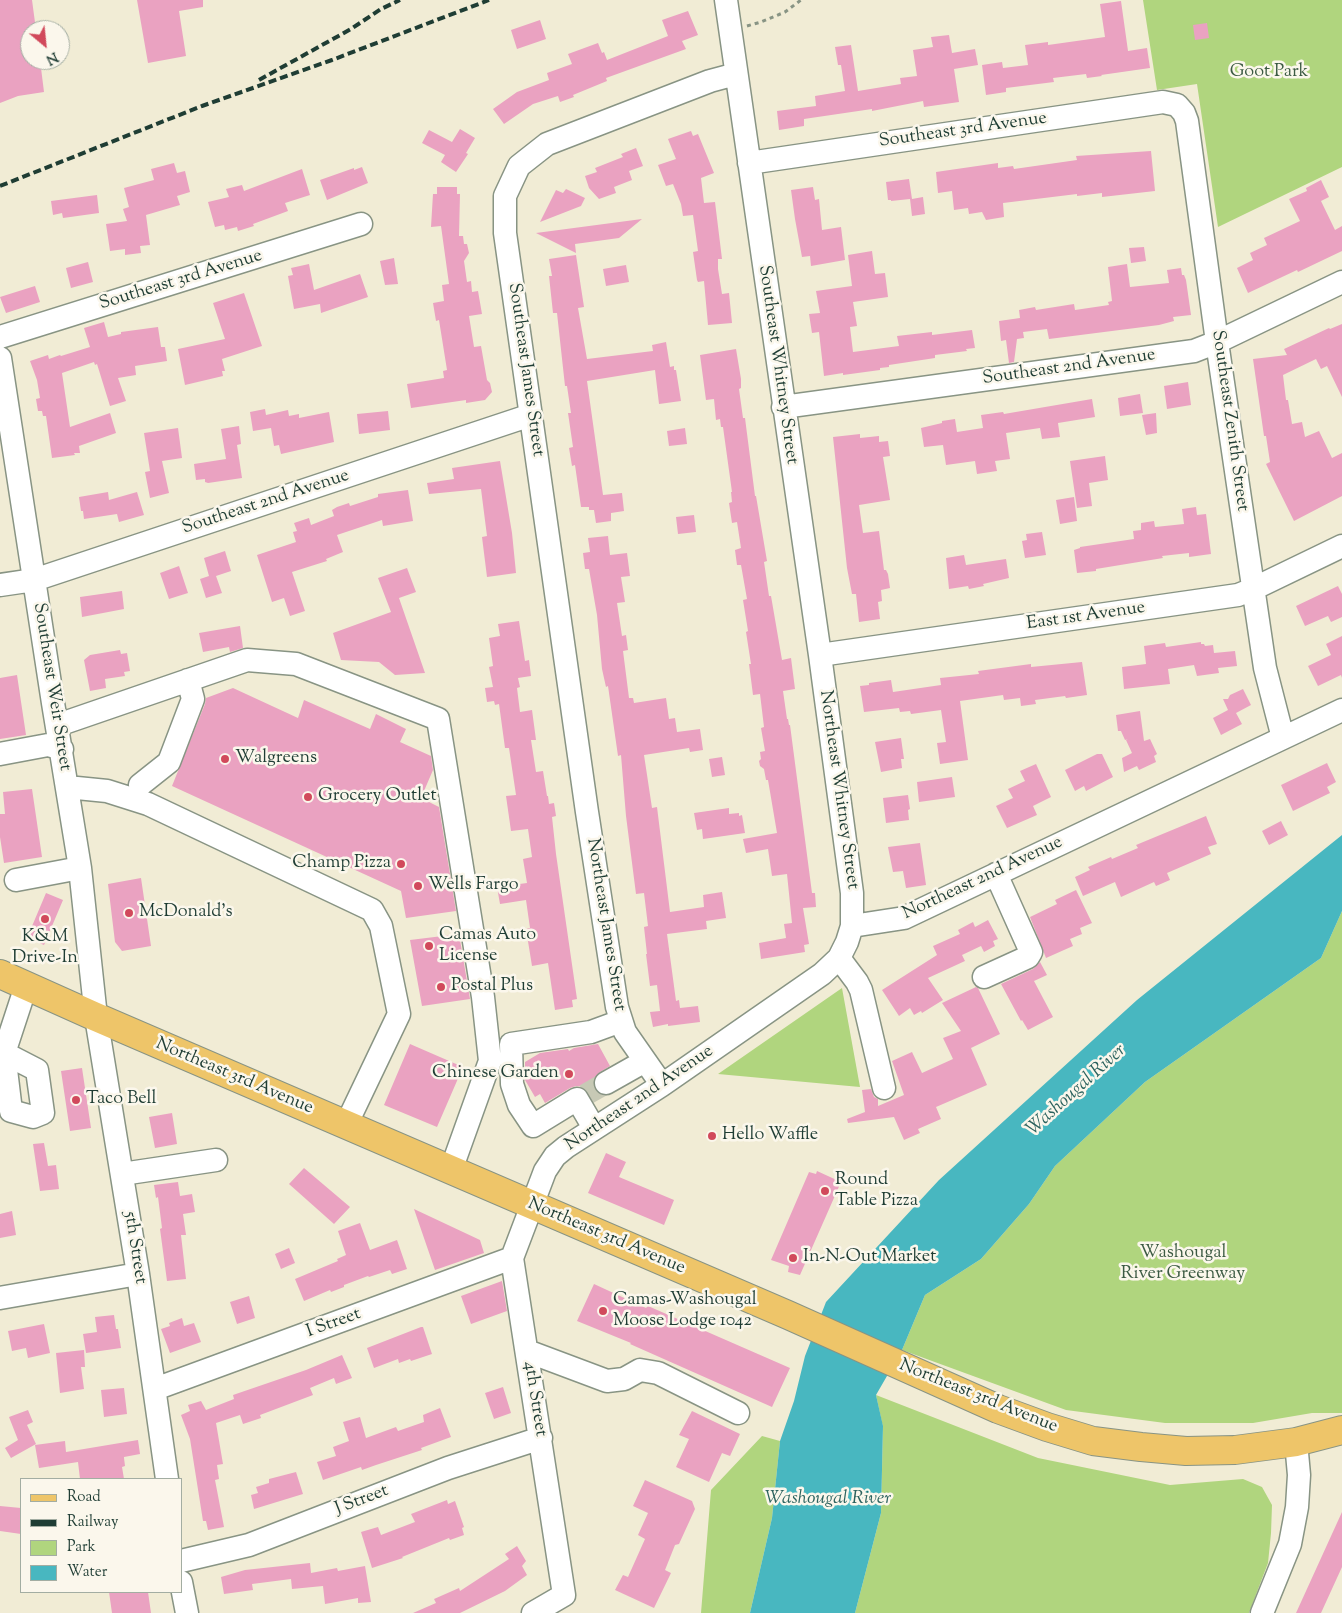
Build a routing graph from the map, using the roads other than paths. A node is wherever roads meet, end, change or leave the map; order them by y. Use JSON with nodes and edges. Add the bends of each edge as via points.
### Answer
{"nodes":[{"id":1,"x":726,"y":0,"type":"edge"},
{"id":2,"x":736,"y":74,"type":"junction"},
{"id":3,"x":1177,"y":105,"type":"joint"},
{"id":4,"x":749,"y":163,"type":"junction"},
{"id":5,"x":361,"y":224,"type":"dead end"},
{"id":6,"x":1342,"y":282,"type":"edge"},
{"id":7,"x":0,"y":337,"type":"edge"},
{"id":8,"x":1217,"y":342,"type":"junction"},
{"id":9,"x":0,"y":358,"type":"edge"},
{"id":10,"x":783,"y":407,"type":"junction"},
{"id":11,"x":532,"y":415,"type":"junction"},
{"id":12,"x":1342,"y":546,"type":"edge"},
{"id":13,"x":34,"y":580,"type":"junction"},
{"id":14,"x":0,"y":585,"type":"edge"},
{"id":15,"x":1253,"y":589,"type":"junction"},
{"id":16,"x":820,"y":655,"type":"junction"},
{"id":17,"x":188,"y":680,"type":"junction"},
{"id":18,"x":1342,"y":710,"type":"edge"},
{"id":19,"x":58,"y":725,"type":"junction"},
{"id":20,"x":1283,"y":738,"type":"junction"},
{"id":21,"x":62,"y":750,"type":"junction"},
{"id":22,"x":0,"y":754,"type":"edge"},
{"id":23,"x":140,"y":785,"type":"dead end"},
{"id":24,"x":68,"y":787,"type":"junction"},
{"id":25,"x":587,"y":812,"type":"joint"},
{"id":26,"x":80,"y":868,"type":"junction"},
{"id":27,"x":996,"y":874,"type":"junction"},
{"id":28,"x":16,"y":880,"type":"dead end"},
{"id":29,"x":852,"y":926,"type":"junction"},
{"id":30,"x":839,"y":958,"type":"junction"},
{"id":31,"x":0,"y":974,"type":"edge"},
{"id":32,"x":984,"y":977,"type":"dead end"},
{"id":33,"x":26,"y":986,"type":"junction"},
{"id":34,"x":96,"y":1017,"type":"junction"},
{"id":35,"x":621,"y":1021,"type":"junction"},
{"id":36,"x":4,"y":1053,"type":"junction"},
{"id":37,"x":645,"y":1061,"type":"junction"},
{"id":38,"x":606,"y":1083,"type":"tunnel mouth"},
{"id":39,"x":662,"y":1085,"type":"junction"},
{"id":40,"x":884,"y":1088,"type":"dead end"},
{"id":41,"x":346,"y":1125,"type":"junction"},
{"id":42,"x":594,"y":1128,"type":"junction"},
{"id":43,"x":216,"y":1160,"type":"dead end"},
{"id":44,"x":451,"y":1170,"type":"junction"},
{"id":45,"x":122,"y":1174,"type":"junction"},
{"id":46,"x":533,"y":1206,"type":"junction"},
{"id":47,"x":512,"y":1258,"type":"junction"},
{"id":48,"x":138,"y":1274,"type":"junction"},
{"id":49,"x":0,"y":1298,"type":"edge"},
{"id":50,"x":527,"y":1351,"type":"junction"},
{"id":51,"x":155,"y":1389,"type":"junction"},
{"id":52,"x":738,"y":1413,"type":"dead end"},
{"id":53,"x":1342,"y":1430,"type":"edge"},
{"id":54,"x":541,"y":1438,"type":"junction"},
{"id":55,"x":1296,"y":1442,"type":"junction"},
{"id":56,"x":167,"y":1478,"type":"edge"},
{"id":57,"x":182,"y":1561,"type":"edge"},
{"id":58,"x":182,"y":1587,"type":"edge"},
{"id":59,"x":187,"y":1613,"type":"edge"},
{"id":60,"x":533,"y":1613,"type":"edge"},
{"id":61,"x":1262,"y":1613,"type":"edge"}],
"edges":[{"from":1,"to":2,"type":"street","name":"Southeast Whitney Street"},
{"from":2,"to":4,"type":"street","name":"Southeast Whitney Street"},
{"from":2,"to":11,"type":"street","name":"Southeast James Street","via":[[547,144],[519,166],[505,196],[506,233]]},
{"from":3,"to":4,"type":"street","name":"Southeast 3rd Avenue","via":[[1162,102]]},
{"from":3,"to":8,"type":"street","name":"Southeast Zenith Street","via":[[1187,121]]},
{"from":4,"to":10,"type":"street","name":"Southeast Whitney Street"},
{"from":5,"to":7,"type":"street","name":"Southeast 3rd Avenue"},
{"from":6,"to":8,"type":"street","name":"Southeast 2nd Avenue"},
{"from":8,"to":10,"type":"street","name":"Southeast 2nd Avenue","via":[[1194,351]]},
{"from":8,"to":15,"type":"street","name":"Southeast Zenith Street"},
{"from":9,"to":13,"type":"street","name":"Southeast Weir Street"},
{"from":10,"to":16,"type":"street","name":"Southeast Whitney Street"},
{"from":11,"to":13,"type":"street","name":"Southeast 2nd Avenue"},
{"from":11,"to":25,"type":"street","name":"Southeast James Street"},
{"from":12,"to":15,"type":"street","name":"East 1st Avenue"},
{"from":13,"to":14,"type":"street","name":"Southeast 2nd Avenue"},
{"from":13,"to":19,"type":"street","name":"Southeast Weir Street"},
{"from":15,"to":16,"type":"street","name":"East 1st Avenue","via":[[1238,595]]},
{"from":15,"to":20,"type":"street","name":"Southeast Zenith Street","via":[[1265,668]]},
{"from":16,"to":29,"type":"street","name":"Northeast Whitney Street","via":[[852,893]]},
{"from":17,"to":19,"type":"street"},
{"from":17,"to":23,"type":"street","via":[[193,699],[169,762]]},
{"from":17,"to":44,"type":"street","via":[[248,660],[296,664],[438,719],[483,997],[490,1061]]},
{"from":18,"to":20,"type":"street","name":"Northeast 2nd Avenue"},
{"from":19,"to":21,"type":"street","name":"Southeast Weir Street"},
{"from":20,"to":27,"type":"street","name":"Northeast 2nd Avenue"},
{"from":21,"to":22,"type":"street","via":[[48,745]]},
{"from":21,"to":24,"type":"street","name":"Southeast Weir Street"},
{"from":24,"to":26,"type":"street","name":"Southeast Weir Street"},
{"from":24,"to":41,"type":"street","via":[[108,791],[148,804],[372,910],[381,926],[399,1014]]},
{"from":25,"to":35,"type":"street","name":"Northeast James Street"},
{"from":26,"to":28,"type":"street"},
{"from":26,"to":34,"type":"street","name":"Southeast Weir Street"},
{"from":27,"to":29,"type":"street","name":"Northeast 2nd Avenue","via":[[904,918]]},
{"from":27,"to":32,"type":"street","via":[[1031,952],[1028,957]]},
{"from":29,"to":30,"type":"street","name":"Northeast 2nd Avenue"},
{"from":30,"to":39,"type":"street","name":"Northeast 2nd Avenue","via":[[822,974]]},
{"from":30,"to":40,"type":"street","via":[[862,990]]},
{"from":31,"to":33,"type":"main road","name":"Northeast 3rd Avenue"},
{"from":33,"to":34,"type":"main road","name":"Northeast 3rd Avenue"},
{"from":33,"to":36,"type":"street"},
{"from":34,"to":41,"type":"main road","name":"Northeast 3rd Avenue"},
{"from":34,"to":45,"type":"street","name":"5th Street"},
{"from":35,"to":37,"type":"street","name":"Northeast James Street"},
{"from":35,"to":42,"type":"street","via":[[591,1032],[511,1044],[512,1084],[519,1105],[533,1126],[581,1097]]},
{"from":36,"to":36,"type":"street","via":[[37,1070],[43,1113],[33,1117],[11,1111]]},
{"from":37,"to":38,"type":"street"},
{"from":37,"to":39,"type":"street","name":"Northeast James Street"},
{"from":39,"to":42,"type":"street","name":"Northeast 2nd Avenue"},
{"from":41,"to":44,"type":"main road","name":"Northeast 3rd Avenue"},
{"from":42,"to":46,"type":"street","name":"Northeast 2nd Avenue","via":[[555,1156],[545,1172]]},
{"from":43,"to":45,"type":"street"},
{"from":44,"to":46,"type":"main road","name":"Northeast 3rd Avenue"},
{"from":45,"to":48,"type":"street","name":"5th Street"},
{"from":46,"to":47,"type":"street"},
{"from":46,"to":55,"type":"main road","name":"Northeast 3rd Avenue","via":[[998,1409],[1047,1427],[1093,1440],[1186,1451],[1236,1450]]},
{"from":47,"to":50,"type":"street","name":"4th Street"},
{"from":47,"to":51,"type":"street","name":"I Street"},
{"from":48,"to":49,"type":"street"},
{"from":48,"to":51,"type":"street","name":"5th Street"},
{"from":50,"to":52,"type":"street","via":[[606,1380],[624,1379],[640,1370],[658,1374]]},
{"from":50,"to":54,"type":"street","name":"4th Street"},
{"from":51,"to":56,"type":"street","name":"5th Street"},
{"from":53,"to":55,"type":"main road","name":"Northeast 3rd Avenue"},
{"from":54,"to":57,"type":"street","name":"J Street","via":[[448,1468],[250,1545]]},
{"from":54,"to":60,"type":"street","name":"4th Street","via":[[564,1596]]},
{"from":55,"to":61,"type":"street","via":[[1299,1475],[1290,1544]]},
{"from":58,"to":59,"type":"street"}]}
